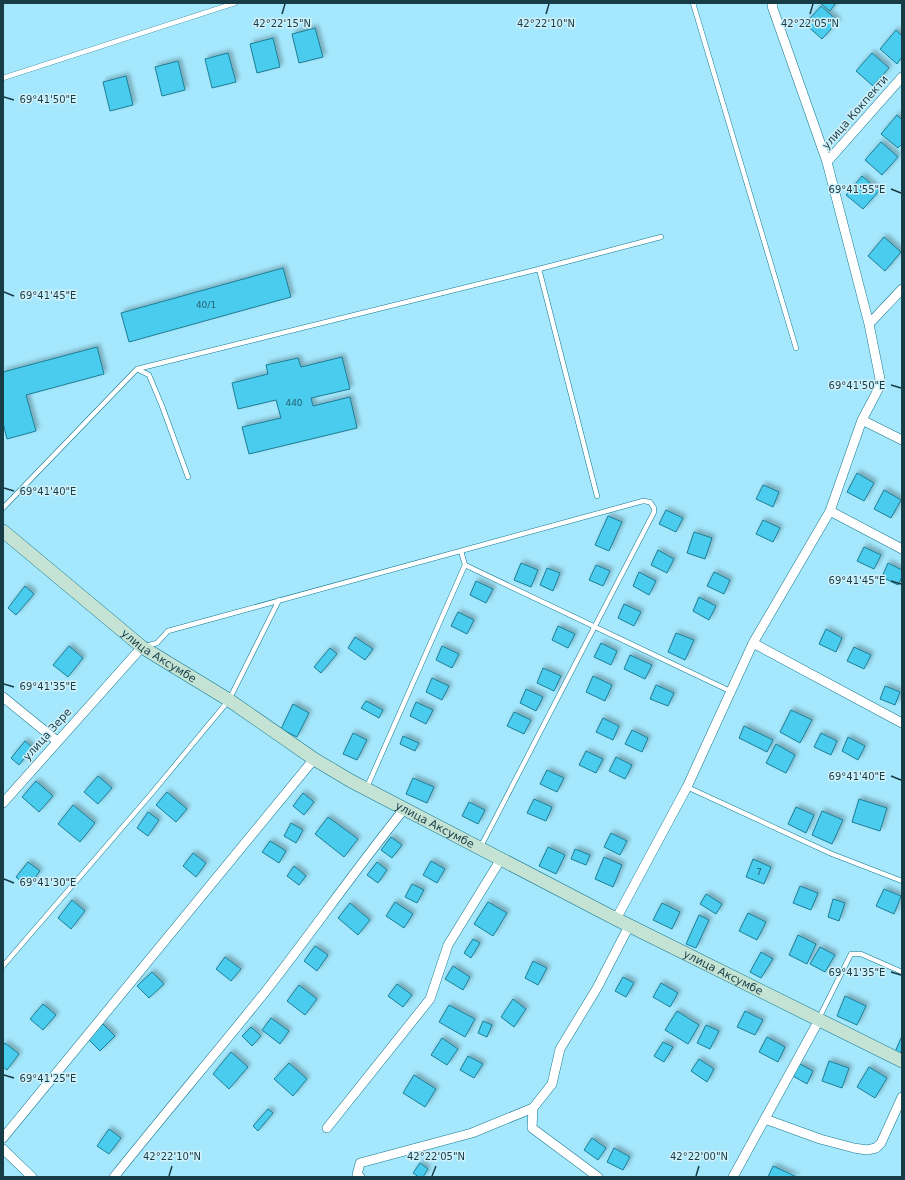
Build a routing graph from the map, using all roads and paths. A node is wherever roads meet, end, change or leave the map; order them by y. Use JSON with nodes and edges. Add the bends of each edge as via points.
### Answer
{"nodes":[{"id":1,"x":235,"y":3,"type":"edge"},
{"id":2,"x":693,"y":3,"type":"edge"},
{"id":3,"x":773,"y":4,"type":"edge"},
{"id":4,"x":902,"y":77,"type":"edge"},
{"id":5,"x":3,"y":78,"type":"edge"},
{"id":6,"x":827,"y":162,"type":"junction"},
{"id":7,"x":661,"y":237,"type":"dead end"},
{"id":8,"x":539,"y":269,"type":"junction"},
{"id":9,"x":902,"y":289,"type":"edge"},
{"id":10,"x":869,"y":324,"type":"junction"},
{"id":11,"x":796,"y":348,"type":"dead end"},
{"id":12,"x":137,"y":369,"type":"junction"},
{"id":13,"x":862,"y":420,"type":"junction"},
{"id":14,"x":902,"y":440,"type":"edge"},
{"id":15,"x":188,"y":477,"type":"dead end"},
{"id":16,"x":597,"y":496,"type":"dead end"},
{"id":17,"x":3,"y":508,"type":"edge"},
{"id":18,"x":830,"y":511,"type":"junction"},
{"id":19,"x":3,"y":531,"type":"edge"},
{"id":20,"x":902,"y":549,"type":"edge"},
{"id":21,"x":461,"y":551,"type":"junction"},
{"id":22,"x":465,"y":565,"type":"junction"},
{"id":23,"x":278,"y":600,"type":"junction"},
{"id":24,"x":594,"y":626,"type":"junction"},
{"id":25,"x":753,"y":643,"type":"junction"},
{"id":26,"x":142,"y":647,"type":"junction"},
{"id":27,"x":730,"y":691,"type":"junction"},
{"id":28,"x":3,"y":697,"type":"edge"},
{"id":29,"x":229,"y":700,"type":"junction"},
{"id":30,"x":902,"y":723,"type":"edge"},
{"id":31,"x":57,"y":741,"type":"junction"},
{"id":32,"x":314,"y":759,"type":"junction"},
{"id":33,"x":687,"y":788,"type":"junction"},
{"id":34,"x":366,"y":789,"type":"junction"},
{"id":35,"x":3,"y":803,"type":"edge"},
{"id":36,"x":404,"y":808,"type":"junction"},
{"id":37,"x":480,"y":848,"type":"junction"},
{"id":38,"x":501,"y":859,"type":"junction"},
{"id":39,"x":902,"y":881,"type":"edge"},
{"id":40,"x":616,"y":919,"type":"junction"},
{"id":41,"x":629,"y":926,"type":"junction"},
{"id":42,"x":3,"y":966,"type":"edge"},
{"id":43,"x":902,"y":972,"type":"edge"},
{"id":44,"x":819,"y":1020,"type":"junction"},
{"id":45,"x":902,"y":1061,"type":"edge"},
{"id":46,"x":902,"y":1097,"type":"edge"},
{"id":47,"x":533,"y":1108,"type":"junction"},
{"id":48,"x":765,"y":1118,"type":"junction"},
{"id":49,"x":327,"y":1128,"type":"dead end"},
{"id":50,"x":3,"y":1138,"type":"edge"},
{"id":51,"x":3,"y":1149,"type":"edge"},
{"id":52,"x":32,"y":1177,"type":"edge"},
{"id":53,"x":114,"y":1177,"type":"edge"},
{"id":54,"x":360,"y":1177,"type":"edge"},
{"id":55,"x":598,"y":1177,"type":"edge"},
{"id":56,"x":733,"y":1177,"type":"edge"}],
"edges":[{"from":1,"to":5,"type":"lane"},
{"from":2,"to":11,"type":"lane"},
{"from":3,"to":6,"type":"street"},
{"from":4,"to":6,"type":"street","name":"улица Кокпекти"},
{"from":6,"to":10,"type":"street"},
{"from":7,"to":8,"type":"lane"},
{"from":8,"to":12,"type":"lane"},
{"from":8,"to":16,"type":"lane"},
{"from":9,"to":10,"type":"street"},
{"from":10,"to":13,"type":"street","via":[[881,384]]},
{"from":12,"to":15,"type":"lane","via":[[149,375]]},
{"from":12,"to":17,"type":"lane"},
{"from":13,"to":14,"type":"street"},
{"from":13,"to":18,"type":"street"},
{"from":18,"to":20,"type":"street"},
{"from":18,"to":25,"type":"street"},
{"from":19,"to":26,"type":"main road","name":"улица Аксумбе"},
{"from":21,"to":22,"type":"lane"},
{"from":21,"to":23,"type":"lane"},
{"from":21,"to":24,"type":"lane","via":[[643,501],[650,502],[654,512]]},
{"from":22,"to":24,"type":"lane"},
{"from":22,"to":34,"type":"lane"},
{"from":23,"to":26,"type":"lane","via":[[168,631],[156,643]]},
{"from":23,"to":29,"type":"lane"},
{"from":24,"to":27,"type":"lane"},
{"from":24,"to":37,"type":"lane"},
{"from":25,"to":27,"type":"street"},
{"from":25,"to":30,"type":"street"},
{"from":26,"to":29,"type":"main road","name":"улица Аксумбе"},
{"from":26,"to":31,"type":"street","name":"улица Зере"},
{"from":27,"to":33,"type":"street"},
{"from":28,"to":31,"type":"street"},
{"from":29,"to":32,"type":"main road","name":"улица Аксумбе"},
{"from":29,"to":42,"type":"lane"},
{"from":31,"to":35,"type":"street","name":"улица Зере"},
{"from":32,"to":34,"type":"main road","name":"улица Аксумбе"},
{"from":32,"to":50,"type":"street"},
{"from":33,"to":39,"type":"lane","via":[[832,854]]},
{"from":33,"to":40,"type":"street"},
{"from":34,"to":36,"type":"main road","name":"улица Аксумбе"},
{"from":36,"to":37,"type":"main road","name":"улица Аксумбе"},
{"from":36,"to":53,"type":"street","via":[[269,987]]},
{"from":37,"to":38,"type":"main road","name":"улица Аксумбе"},
{"from":38,"to":40,"type":"main road","name":"улица Аксумбе"},
{"from":38,"to":49,"type":"street","via":[[448,945],[430,999]]},
{"from":40,"to":41,"type":"main road","name":"улица Аксумбе"},
{"from":41,"to":44,"type":"main road","name":"улица Аксумбе"},
{"from":41,"to":47,"type":"street","via":[[597,988],[560,1049],[552,1084]]},
{"from":43,"to":44,"type":"lane","via":[[861,954],[851,954]]},
{"from":44,"to":45,"type":"main road","name":"улица Аксумбе"},
{"from":44,"to":48,"type":"street"},
{"from":46,"to":48,"type":"street","via":[[881,1143],[876,1148],[867,1150],[840,1145]]},
{"from":47,"to":54,"type":"street","via":[[472,1133],[360,1163],[357,1175]]},
{"from":47,"to":55,"type":"street","via":[[532,1128]]},
{"from":48,"to":56,"type":"street"},
{"from":51,"to":52,"type":"street"}]}
